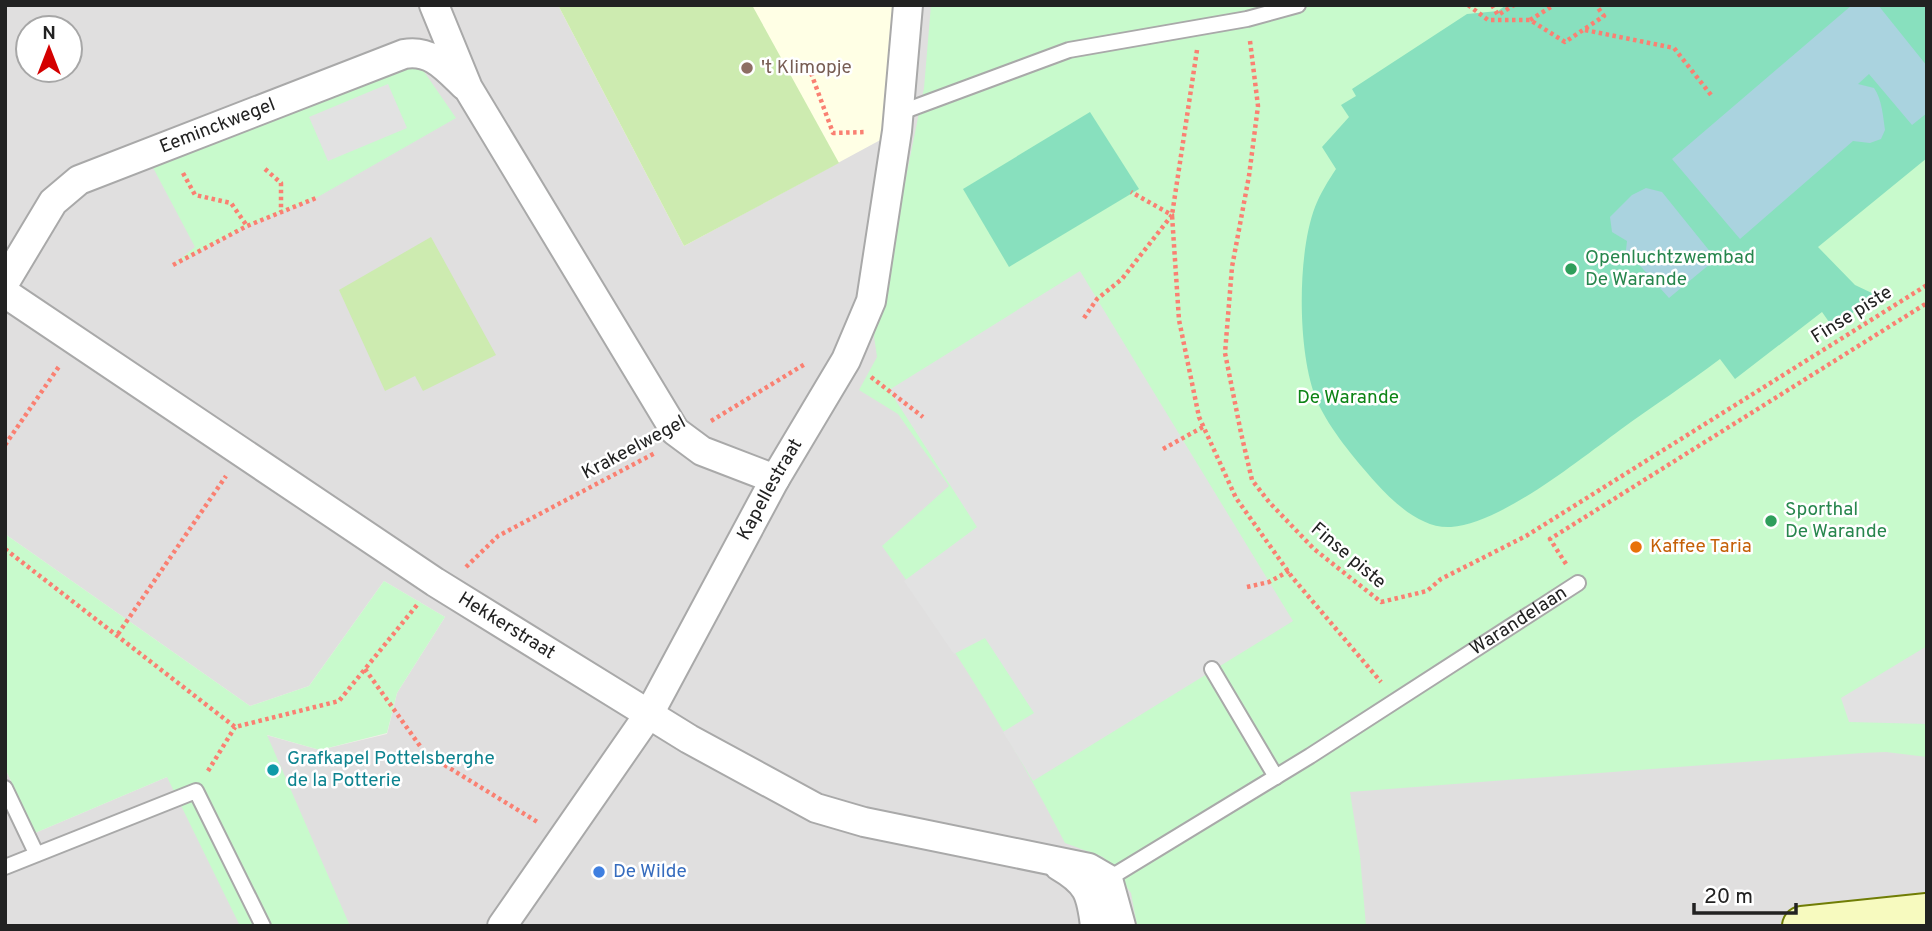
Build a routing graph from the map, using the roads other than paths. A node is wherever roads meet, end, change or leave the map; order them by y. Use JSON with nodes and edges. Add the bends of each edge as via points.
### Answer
{"nodes":[{"id":1,"x":434,"y":5,"type":"edge"},
{"id":2,"x":908,"y":5,"type":"edge"},
{"id":3,"x":1298,"y":5,"type":"edge"},
{"id":4,"x":468,"y":88,"type":"junction"},
{"id":5,"x":898,"y":122,"type":"junction"},
{"id":6,"x":5,"y":282,"type":"edge"},
{"id":7,"x":5,"y":293,"type":"edge"},
{"id":8,"x":775,"y":479,"type":"junction"},
{"id":9,"x":1578,"y":583,"type":"road end"},
{"id":10,"x":1212,"y":670,"type":"dead end"},
{"id":11,"x":649,"y":714,"type":"junction"},
{"id":12,"x":1276,"y":777,"type":"junction"},
{"id":13,"x":5,"y":788,"type":"edge"},
{"id":14,"x":36,"y":853,"type":"junction"},
{"id":15,"x":1053,"y":863,"type":"junction"},
{"id":16,"x":5,"y":867,"type":"edge"},
{"id":17,"x":1108,"y":879,"type":"junction"},
{"id":18,"x":1927,"y":913,"type":"edge"},
{"id":19,"x":263,"y":926,"type":"edge"},
{"id":20,"x":502,"y":926,"type":"edge"},
{"id":21,"x":1095,"y":926,"type":"edge"},
{"id":22,"x":1121,"y":926,"type":"edge"},
{"id":23,"x":1802,"y":926,"type":"edge"}],
"edges":[{"from":1,"to":4,"type":"street","name":"Eeminckwegel"},
{"from":2,"to":5,"type":"street","name":"Kapellestraat"},
{"from":3,"to":5,"type":"lane","via":[[1247,19],[1069,50]]},
{"from":4,"to":6,"type":"street","name":"Eeminckwegel","via":[[433,58],[409,53],[79,180],[61,193]]},
{"from":4,"to":8,"type":"street","name":"Eeminckwegel","via":[[683,439]]},
{"from":5,"to":8,"type":"street","name":"Kapellestraat","via":[[871,301],[846,360]]},
{"from":7,"to":11,"type":"street","name":"Hekkerstraat","via":[[440,585]]},
{"from":8,"to":11,"type":"street","name":"Kapellestraat"},
{"from":9,"to":12,"type":"lane","name":"Warandelaan"},
{"from":10,"to":12,"type":"lane"},
{"from":11,"to":15,"type":"street","name":"Hekkerstraat","via":[[816,808]]},
{"from":11,"to":20,"type":"street","name":"Kapellestraat"},
{"from":12,"to":17,"type":"lane","name":"Warandelaan"},
{"from":13,"to":14,"type":"lane"},
{"from":14,"to":16,"type":"lane"},
{"from":14,"to":19,"type":"lane","via":[[196,791]]},
{"from":15,"to":17,"type":"street","name":"Hekkerstraat","via":[[1089,868]]},
{"from":15,"to":21,"type":"street","name":"Hekkerstraat","via":[[1083,882]]},
{"from":17,"to":22,"type":"street"},
{"from":18,"to":23,"type":"main road"}]}
